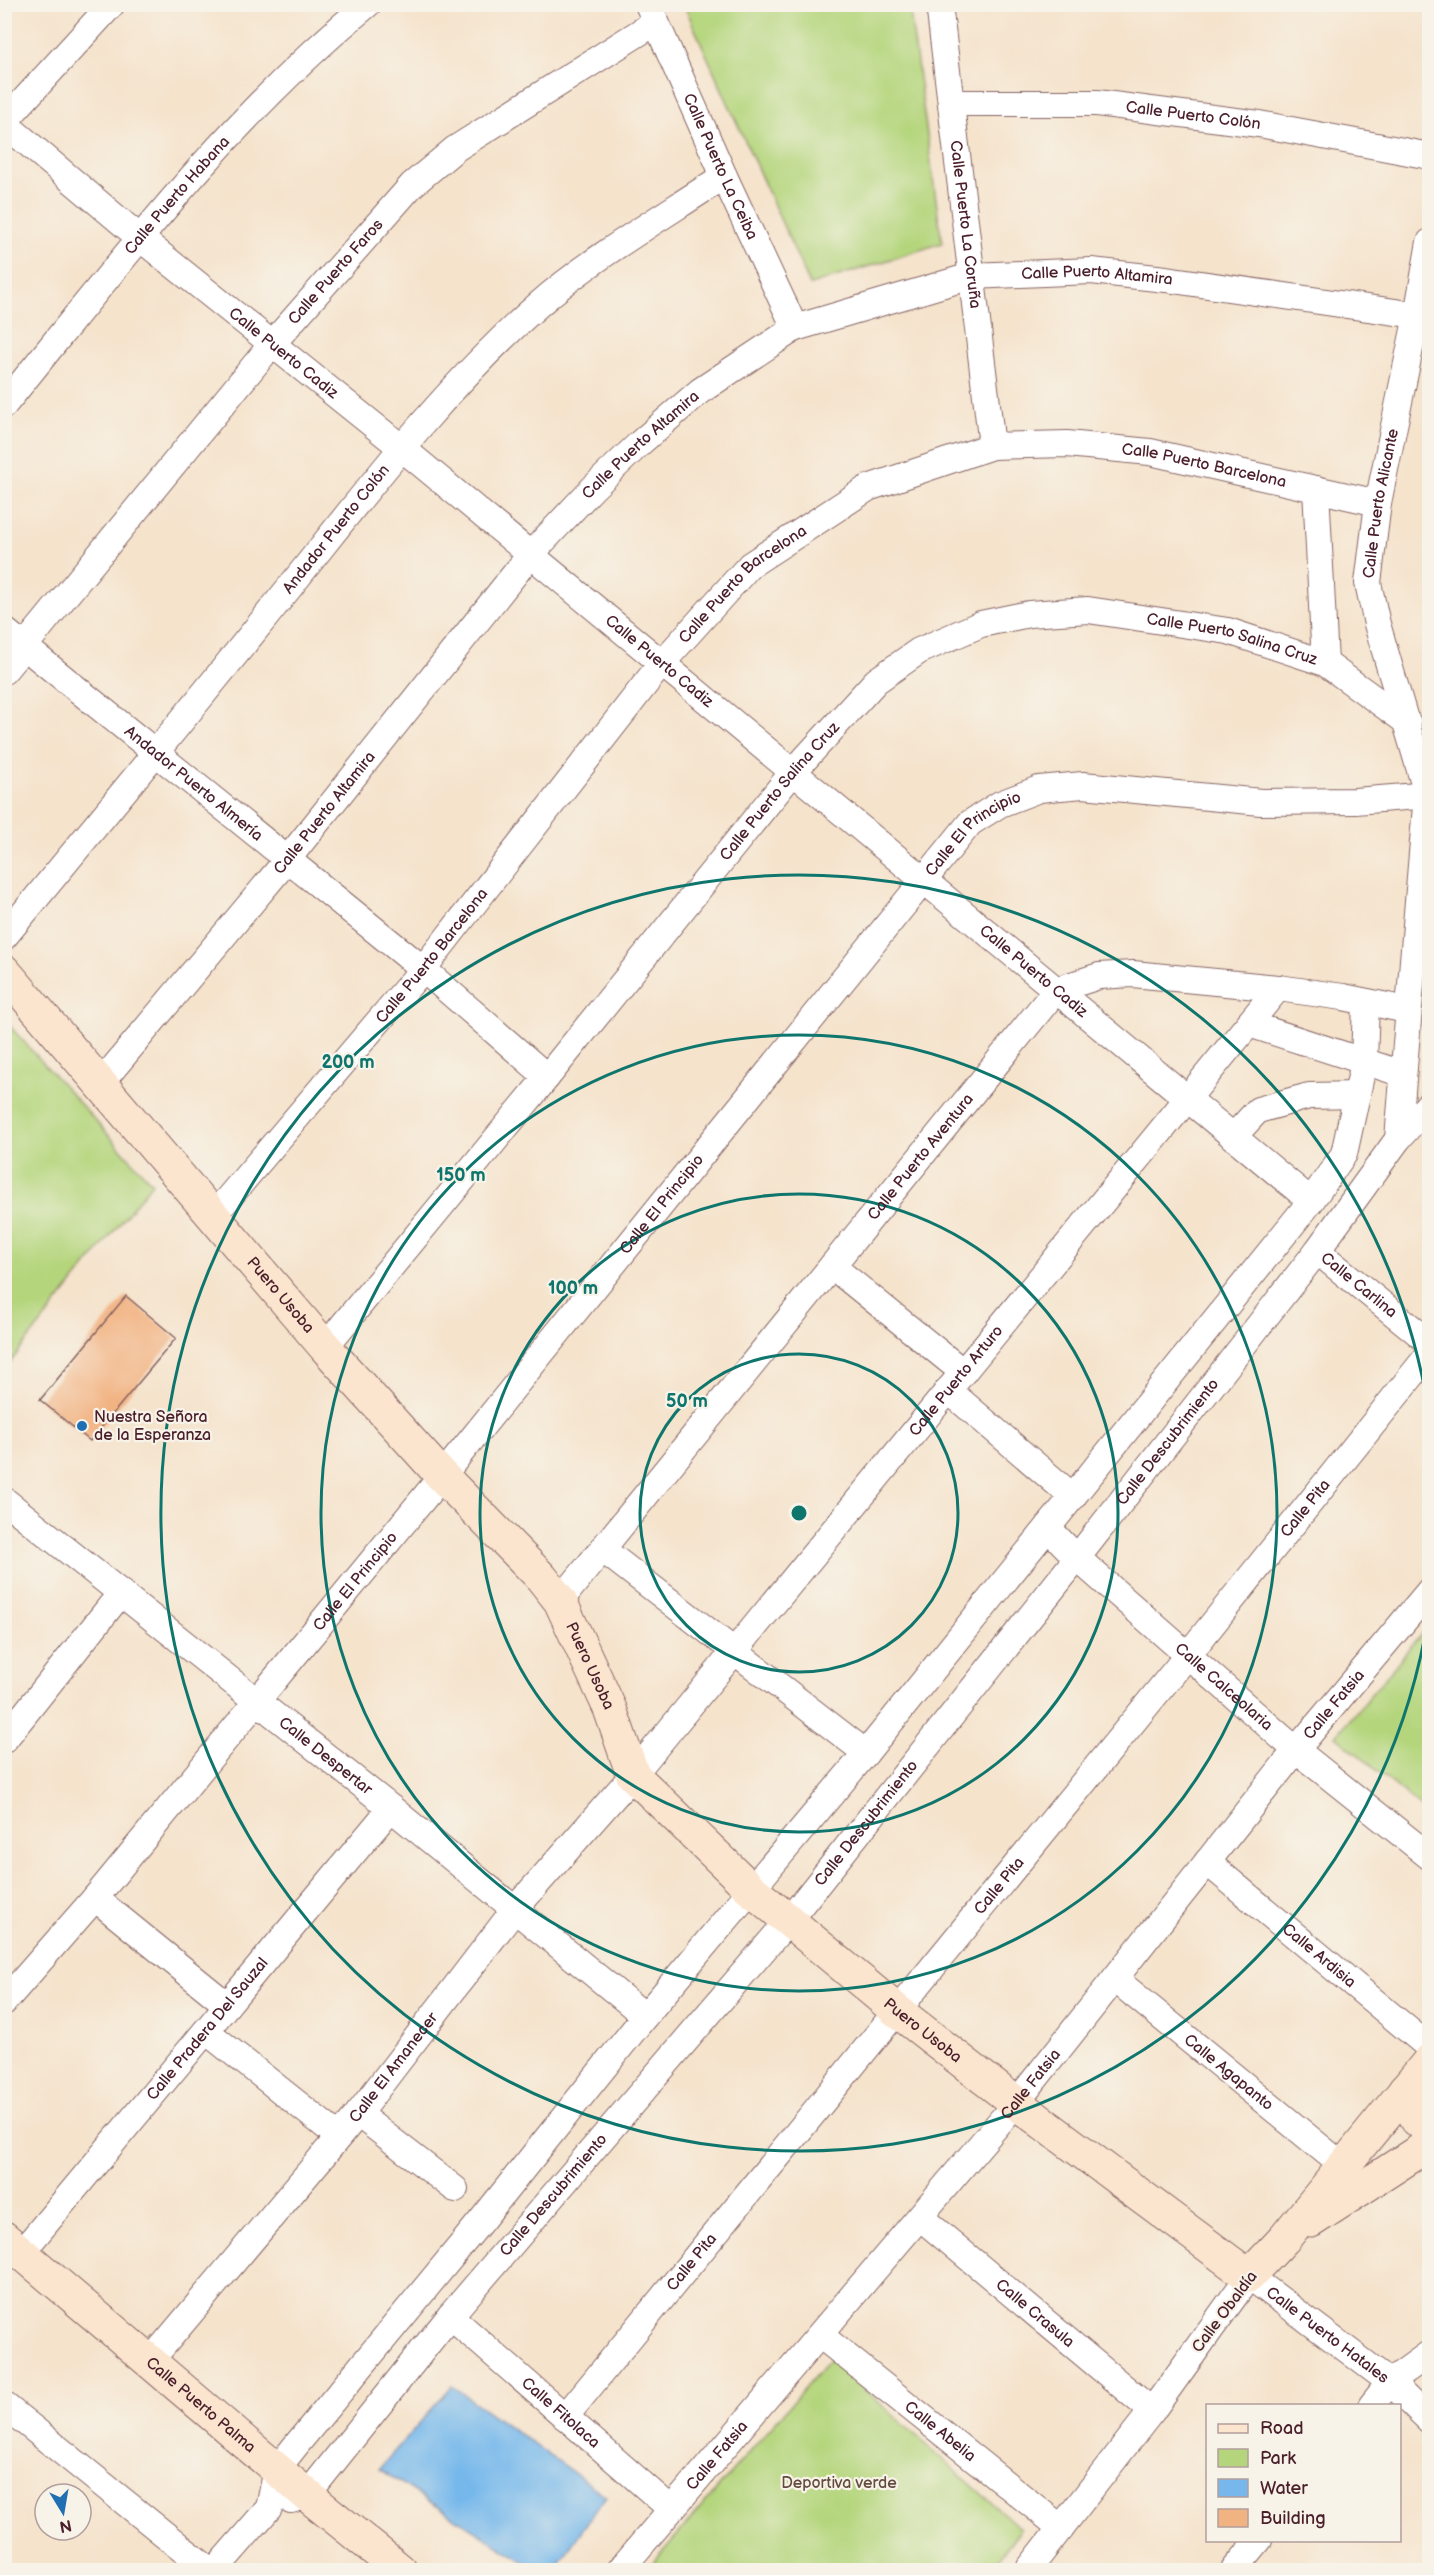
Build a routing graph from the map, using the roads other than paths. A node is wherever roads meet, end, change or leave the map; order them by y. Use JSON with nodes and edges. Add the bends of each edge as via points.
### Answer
{"nodes":[{"id":1,"x":112,"y":4,"type":"edge"},
{"id":2,"x":368,"y":4,"type":"edge"},
{"id":3,"x":939,"y":4,"type":"edge"},
{"id":4,"x":652,"y":13,"type":"edge"},
{"id":5,"x":952,"y":103,"type":"junction"},
{"id":6,"x":4,"y":123,"type":"edge"},
{"id":7,"x":1430,"y":156,"type":"edge"},
{"id":8,"x":724,"y":176,"type":"junction"},
{"id":9,"x":140,"y":238,"type":"junction"},
{"id":10,"x":1430,"y":242,"type":"edge"},
{"id":11,"x":971,"y":276,"type":"junction"},
{"id":12,"x":1423,"y":316,"type":"edge"},
{"id":13,"x":795,"y":328,"type":"junction"},
{"id":14,"x":272,"y":344,"type":"junction"},
{"id":15,"x":4,"y":405,"type":"edge"},
{"id":16,"x":992,"y":446,"type":"junction"},
{"id":17,"x":402,"y":448,"type":"junction"},
{"id":18,"x":1316,"y":489,"type":"junction"},
{"id":19,"x":1378,"y":503,"type":"junction"},
{"id":20,"x":530,"y":555,"type":"junction"},
{"id":21,"x":4,"y":630,"type":"edge"},
{"id":22,"x":25,"y":646,"type":"junction"},
{"id":23,"x":1325,"y":663,"type":"junction"},
{"id":24,"x":661,"y":664,"type":"junction"},
{"id":25,"x":4,"y":671,"type":"edge"},
{"id":26,"x":1408,"y":723,"type":"junction"},
{"id":27,"x":156,"y":754,"type":"junction"},
{"id":28,"x":793,"y":772,"type":"junction"},
{"id":29,"x":1428,"y":794,"type":"edge"},
{"id":30,"x":287,"y":860,"type":"junction"},
{"id":31,"x":924,"y":880,"type":"junction"},
{"id":32,"x":4,"y":937,"type":"edge"},
{"id":33,"x":423,"y":969,"type":"junction"},
{"id":34,"x":4,"y":971,"type":"edge"},
{"id":35,"x":1278,"y":988,"type":"junction"},
{"id":36,"x":1056,"y":990,"type":"junction"},
{"id":37,"x":1366,"y":1002,"type":"junction"},
{"id":38,"x":1407,"y":1010,"type":"junction"},
{"id":39,"x":1249,"y":1024,"type":"junction"},
{"id":40,"x":1364,"y":1062,"type":"junction"},
{"id":41,"x":1403,"y":1074,"type":"junction"},
{"id":42,"x":547,"y":1077,"type":"junction"},
{"id":43,"x":100,"y":1084,"type":"junction"},
{"id":44,"x":1357,"y":1095,"type":"junction"},
{"id":45,"x":1187,"y":1099,"type":"junction"},
{"id":46,"x":1430,"y":1103,"type":"edge"},
{"id":47,"x":1233,"y":1137,"type":"junction"},
{"id":48,"x":1398,"y":1139,"type":"junction"},
{"id":49,"x":1311,"y":1201,"type":"junction"},
{"id":50,"x":213,"y":1216,"type":"junction"},
{"id":51,"x":1317,"y":1251,"type":"junction"},
{"id":52,"x":832,"y":1266,"type":"junction"},
{"id":53,"x":1430,"y":1343,"type":"edge"},
{"id":54,"x":325,"y":1347,"type":"junction"},
{"id":55,"x":1430,"y":1353,"type":"edge"},
{"id":56,"x":956,"y":1381,"type":"junction"},
{"id":57,"x":442,"y":1476,"type":"junction"},
{"id":58,"x":1073,"y":1497,"type":"junction"},
{"id":59,"x":4,"y":1500,"type":"edge"},
{"id":60,"x":1048,"y":1528,"type":"junction"},
{"id":61,"x":602,"y":1549,"type":"junction"},
{"id":62,"x":1077,"y":1558,"type":"junction"},
{"id":63,"x":1430,"y":1590,"type":"edge"},
{"id":64,"x":121,"y":1593,"type":"junction"},
{"id":65,"x":560,"y":1601,"type":"junction"},
{"id":66,"x":734,"y":1650,"type":"junction"},
{"id":67,"x":1187,"y":1656,"type":"junction"},
{"id":68,"x":255,"y":1700,"type":"junction"},
{"id":69,"x":4,"y":1740,"type":"edge"},
{"id":70,"x":1296,"y":1750,"type":"junction"},
{"id":71,"x":866,"y":1753,"type":"junction"},
{"id":72,"x":633,"y":1775,"type":"junction"},
{"id":73,"x":391,"y":1808,"type":"junction"},
{"id":74,"x":1430,"y":1857,"type":"edge"},
{"id":75,"x":1207,"y":1862,"type":"junction"},
{"id":76,"x":752,"y":1890,"type":"junction"},
{"id":77,"x":95,"y":1898,"type":"junction"},
{"id":78,"x":515,"y":1909,"type":"junction"},
{"id":79,"x":789,"y":1920,"type":"junction"},
{"id":80,"x":1115,"y":1979,"type":"junction"},
{"id":81,"x":4,"y":2002,"type":"edge"},
{"id":82,"x":227,"y":2005,"type":"junction"},
{"id":83,"x":896,"y":2010,"type":"junction"},
{"id":84,"x":645,"y":2016,"type":"junction"},
{"id":85,"x":206,"y":2031,"type":"junction"},
{"id":86,"x":1430,"y":2048,"type":"edge"},
{"id":87,"x":1430,"y":2060,"type":"edge"},
{"id":88,"x":1405,"y":2090,"type":"junction"},
{"id":89,"x":1016,"y":2103,"type":"junction"},
{"id":90,"x":358,"y":2114,"type":"junction"},
{"id":91,"x":1430,"y":2131,"type":"edge"},
{"id":92,"x":339,"y":2136,"type":"junction"},
{"id":93,"x":1430,"y":2144,"type":"edge"},
{"id":94,"x":1343,"y":2166,"type":"junction"},
{"id":95,"x":455,"y":2189,"type":"dead end"},
{"id":96,"x":920,"y":2217,"type":"junction"},
{"id":97,"x":1284,"y":2239,"type":"junction"},
{"id":98,"x":13,"y":2245,"type":"edge"},
{"id":99,"x":1249,"y":2276,"type":"junction"},
{"id":100,"x":450,"y":2316,"type":"junction"},
{"id":101,"x":820,"y":2335,"type":"junction"},
{"id":102,"x":1430,"y":2353,"type":"edge"},
{"id":103,"x":151,"y":2360,"type":"junction"},
{"id":104,"x":1390,"y":2382,"type":"junction"},
{"id":105,"x":1373,"y":2404,"type":"edge"},
{"id":106,"x":4,"y":2405,"type":"edge"},
{"id":107,"x":1152,"y":2411,"type":"junction"},
{"id":108,"x":566,"y":2417,"type":"junction"},
{"id":109,"x":1430,"y":2421,"type":"edge"},
{"id":110,"x":278,"y":2469,"type":"junction"},
{"id":111,"x":307,"y":2495,"type":"junction"},
{"id":112,"x":269,"y":2508,"type":"junction"},
{"id":113,"x":671,"y":2510,"type":"junction"},
{"id":114,"x":1061,"y":2528,"type":"junction"},
{"id":115,"x":1258,"y":2542,"type":"edge"},
{"id":116,"x":209,"y":2571,"type":"edge"},
{"id":117,"x":215,"y":2571,"type":"edge"},
{"id":118,"x":400,"y":2571,"type":"edge"},
{"id":119,"x":620,"y":2571,"type":"edge"},
{"id":120,"x":1028,"y":2571,"type":"edge"},
{"id":121,"x":1234,"y":2571,"type":"edge"}],
"edges":[{"from":1,"to":6,"type":"street"},
{"from":2,"to":9,"type":"street","name":"Calle Puerto Habana","via":[[317,47],[230,134]]},
{"from":3,"to":5,"type":"street","name":"Calle Puerto La Coruña"},
{"from":4,"to":8,"type":"street","name":"Calle Puerto La Ceiba"},
{"from":4,"to":14,"type":"street","name":"Calle Puerto Faros","via":[[455,149],[412,185]]},
{"from":5,"to":7,"type":"street","name":"Calle Puerto Colón","via":[[1108,105],[1259,124]]},
{"from":5,"to":11,"type":"street","name":"Calle Puerto La Coruña"},
{"from":6,"to":9,"type":"street","name":"Calle Puerto Cadiz"},
{"from":8,"to":13,"type":"street","name":"Calle Puerto La Ceiba"},
{"from":8,"to":17,"type":"street","name":"Andador Puerto Colón","via":[[538,305]]},
{"from":9,"to":14,"type":"street","name":"Calle Puerto Cadiz"},
{"from":9,"to":15,"type":"street","name":"Calle Puerto Habana"},
{"from":10,"to":12,"type":"street","name":"Calle Puerto Alicante"},
{"from":11,"to":12,"type":"street","name":"Calle Puerto Altamira","via":[[1091,272]]},
{"from":11,"to":13,"type":"street","name":"Calle Puerto Altamira"},
{"from":11,"to":16,"type":"street","name":"Calle Puerto La Coruña"},
{"from":12,"to":19,"type":"street","name":"Calle Puerto Alicante"},
{"from":13,"to":20,"type":"street","name":"Calle Puerto Altamira","via":[[700,391],[648,435]]},
{"from":14,"to":17,"type":"street","name":"Calle Puerto Cadiz"},
{"from":14,"to":22,"type":"street","name":"Calle Puerto Faros"},
{"from":16,"to":18,"type":"street","name":"Calle Puerto Barcelona","via":[[1067,444],[1150,452]]},
{"from":16,"to":24,"type":"street","name":"Calle Puerto Barcelona","via":[[868,488],[800,531],[750,565]]},
{"from":17,"to":20,"type":"street","name":"Calle Puerto Cadiz"},
{"from":17,"to":27,"type":"street","name":"Andador Puerto Colón"},
{"from":18,"to":19,"type":"street","name":"Calle Puerto Barcelona"},
{"from":18,"to":23,"type":"street"},
{"from":19,"to":26,"type":"street","name":"Calle Puerto Alicante","via":[[1368,583]]},
{"from":20,"to":24,"type":"street","name":"Calle Puerto Cadiz"},
{"from":20,"to":30,"type":"street","name":"Calle Puerto Altamira"},
{"from":21,"to":22,"type":"street","name":"Andador Puerto Almería"},
{"from":22,"to":25,"type":"street","name":"Calle Puerto Faros"},
{"from":22,"to":27,"type":"street","name":"Andador Puerto Almería"},
{"from":23,"to":26,"type":"street","name":"Calle Puerto Salina Cruz"},
{"from":23,"to":28,"type":"street","name":"Calle Puerto Salina Cruz","via":[[1228,631],[1088,610],[1029,614],[981,624],[919,651],[876,681]]},
{"from":24,"to":28,"type":"street","name":"Calle Puerto Cadiz"},
{"from":24,"to":33,"type":"street","name":"Calle Puerto Barcelona"},
{"from":26,"to":29,"type":"street","name":"Calle Puerto Alicante"},
{"from":27,"to":30,"type":"street","name":"Andador Puerto Almería"},
{"from":27,"to":32,"type":"street","name":"Andador Puerto Colón"},
{"from":28,"to":31,"type":"street","name":"Calle Puerto Cadiz"},
{"from":28,"to":42,"type":"street","name":"Calle Puerto Salina Cruz"},
{"from":29,"to":31,"type":"street","name":"Calle El Principio","via":[[1355,801],[1261,802],[1083,785],[1039,789],[1000,804],[970,823]]},
{"from":29,"to":38,"type":"street"},
{"from":30,"to":33,"type":"street","name":"Andador Puerto Almería"},
{"from":30,"to":43,"type":"street","name":"Calle Puerto Altamira"},
{"from":31,"to":36,"type":"street","name":"Calle Puerto Cadiz"},
{"from":31,"to":57,"type":"street","name":"Calle El Principio"},
{"from":33,"to":42,"type":"street","name":"Andador Puerto Almería"},
{"from":33,"to":50,"type":"street","name":"Calle Puerto Barcelona"},
{"from":34,"to":43,"type":"street","name":"Puero Usoba"},
{"from":35,"to":36,"type":"street","via":[[1133,974],[1099,976]]},
{"from":35,"to":37,"type":"street"},
{"from":35,"to":39,"type":"street","name":"Calle Puerto Arturo"},
{"from":36,"to":45,"type":"street","name":"Calle Puerto Cadiz"},
{"from":36,"to":52,"type":"street","name":"Calle Puerto Aventura"},
{"from":37,"to":38,"type":"street"},
{"from":37,"to":40,"type":"street"},
{"from":38,"to":41,"type":"street"},
{"from":39,"to":40,"type":"street"},
{"from":39,"to":45,"type":"street","name":"Calle Puerto Arturo"},
{"from":40,"to":41,"type":"street"},
{"from":40,"to":44,"type":"street"},
{"from":41,"to":48,"type":"street"},
{"from":42,"to":54,"type":"street","name":"Calle Puerto Salina Cruz"},
{"from":43,"to":50,"type":"street","name":"Puero Usoba"},
{"from":44,"to":47,"type":"street","via":[[1309,1096],[1258,1110]]},
{"from":44,"to":49,"type":"street","via":[[1344,1154]]},
{"from":45,"to":47,"type":"street","name":"Calle Puerto Cadiz"},
{"from":45,"to":56,"type":"street","name":"Calle Puerto Arturo"},
{"from":46,"to":48,"type":"street","name":"Calle Descubrimiento"},
{"from":47,"to":49,"type":"street","name":"Calle Puerto Cadiz"},
{"from":48,"to":51,"type":"street","name":"Calle Descubrimiento"},
{"from":49,"to":58,"type":"street"},
{"from":50,"to":54,"type":"street","name":"Puero Usoba"},
{"from":51,"to":53,"type":"street","name":"Calle Carlina"},
{"from":51,"to":62,"type":"street","name":"Calle Descubrimiento"},
{"from":52,"to":56,"type":"street"},
{"from":52,"to":61,"type":"street","name":"Calle Puerto Aventura"},
{"from":54,"to":57,"type":"street","name":"Puero Usoba"},
{"from":55,"to":67,"type":"street","name":"Calle Pita"},
{"from":56,"to":58,"type":"street"},
{"from":56,"to":66,"type":"street","name":"Calle Puerto Arturo"},
{"from":57,"to":65,"type":"street","name":"Puero Usoba"},
{"from":57,"to":68,"type":"street","name":"Calle El Principio"},
{"from":58,"to":60,"type":"street"},
{"from":59,"to":64,"type":"street","name":"Calle Despertar"},
{"from":60,"to":62,"type":"street","name":"Calle Calceolaria"},
{"from":60,"to":71,"type":"street"},
{"from":61,"to":65,"type":"street","name":"Calle Puerto Aventura"},
{"from":61,"to":66,"type":"street"},
{"from":62,"to":67,"type":"street","name":"Calle Calceolaria"},
{"from":62,"to":79,"type":"street","name":"Calle Descubrimiento"},
{"from":63,"to":70,"type":"street","name":"Calle Fatsia"},
{"from":64,"to":68,"type":"street","name":"Calle Despertar"},
{"from":64,"to":69,"type":"street"},
{"from":65,"to":72,"type":"street","name":"Puero Usoba","via":[[610,1709]]},
{"from":66,"to":71,"type":"street"},
{"from":66,"to":72,"type":"street","name":"Calle Puerto Arturo"},
{"from":67,"to":70,"type":"street","name":"Calle Calceolaria"},
{"from":67,"to":83,"type":"street","name":"Calle Pita"},
{"from":68,"to":73,"type":"street","name":"Calle Despertar"},
{"from":68,"to":77,"type":"street","name":"Calle El Principio"},
{"from":70,"to":74,"type":"street","name":"Calle Calceolaria"},
{"from":70,"to":75,"type":"street","name":"Calle Fatsia"},
{"from":71,"to":76,"type":"street"},
{"from":72,"to":76,"type":"street","name":"Puero Usoba"},
{"from":72,"to":78,"type":"street","name":"Calle El Amanecer"},
{"from":73,"to":78,"type":"street","name":"Calle Despertar"},
{"from":73,"to":82,"type":"street","name":"Calle Pradera Del Sauzal"},
{"from":75,"to":80,"type":"street","name":"Calle Fatsia"},
{"from":75,"to":86,"type":"street","name":"Calle Ardisia"},
{"from":76,"to":79,"type":"street","name":"Puero Usoba"},
{"from":76,"to":84,"type":"street"},
{"from":77,"to":81,"type":"street","name":"Calle El Principio"},
{"from":77,"to":82,"type":"street"},
{"from":78,"to":84,"type":"street","name":"Calle Despertar"},
{"from":78,"to":90,"type":"street","name":"Calle El Amanecer"},
{"from":79,"to":83,"type":"street","name":"Puero Usoba"},
{"from":79,"to":100,"type":"street","name":"Calle Descubrimiento"},
{"from":80,"to":89,"type":"street","name":"Calle Fatsia"},
{"from":80,"to":94,"type":"street","name":"Calle Agapanto"},
{"from":82,"to":85,"type":"street","name":"Calle Pradera Del Sauzal"},
{"from":83,"to":89,"type":"street","name":"Puero Usoba"},
{"from":83,"to":108,"type":"street","name":"Calle Pita"},
{"from":84,"to":110,"type":"street"},
{"from":85,"to":92,"type":"street"},
{"from":85,"to":98,"type":"street","name":"Calle Pradera Del Sauzal"},
{"from":87,"to":88,"type":"street","name":"Calle Obaldía"},
{"from":88,"to":91,"type":"street","via":[[1417,2120]]},
{"from":88,"to":94,"type":"street","name":"Calle Obaldía"},
{"from":89,"to":96,"type":"street","name":"Calle Fatsia"},
{"from":89,"to":99,"type":"street","name":"Puero Usoba"},
{"from":90,"to":92,"type":"street","name":"Calle El Amanecer"},
{"from":90,"to":95,"type":"street"},
{"from":92,"to":103,"type":"street","name":"Calle El Amanecer"},
{"from":93,"to":97,"type":"street"},
{"from":94,"to":97,"type":"street","name":"Calle Obaldía"},
{"from":96,"to":101,"type":"street","name":"Calle Fatsia"},
{"from":96,"to":107,"type":"street","name":"Calle Crasula"},
{"from":97,"to":99,"type":"street","name":"Calle Obaldía"},
{"from":98,"to":103,"type":"street","name":"Calle Puerto Palma"},
{"from":99,"to":104,"type":"street","name":"Calle Puerto Hatales"},
{"from":99,"to":107,"type":"street","name":"Calle Obaldía"},
{"from":100,"to":108,"type":"street","name":"Calle Fitolaca"},
{"from":100,"to":111,"type":"street","name":"Calle Descubrimiento"},
{"from":101,"to":113,"type":"street","name":"Calle Fatsia"},
{"from":101,"to":114,"type":"street","name":"Calle Abelia"},
{"from":102,"to":104,"type":"street"},
{"from":103,"to":110,"type":"street","name":"Calle Puerto Palma"},
{"from":104,"to":105,"type":"street"},
{"from":104,"to":109,"type":"street","name":"Calle Puerto Hatales"},
{"from":106,"to":116,"type":"street"},
{"from":107,"to":114,"type":"street","name":"Calle Obaldía"},
{"from":108,"to":113,"type":"street","name":"Calle Fitolaca"},
{"from":110,"to":111,"type":"street","name":"Calle Puerto Palma"},
{"from":110,"to":112,"type":"street"},
{"from":111,"to":112,"type":"street"},
{"from":111,"to":118,"type":"street","name":"Calle Puerto Palma"},
{"from":112,"to":117,"type":"street"},
{"from":113,"to":119,"type":"street","name":"Calle Fatsia"},
{"from":114,"to":120,"type":"street","name":"Calle Obaldía"},
{"from":115,"to":121,"type":"street"}]}
